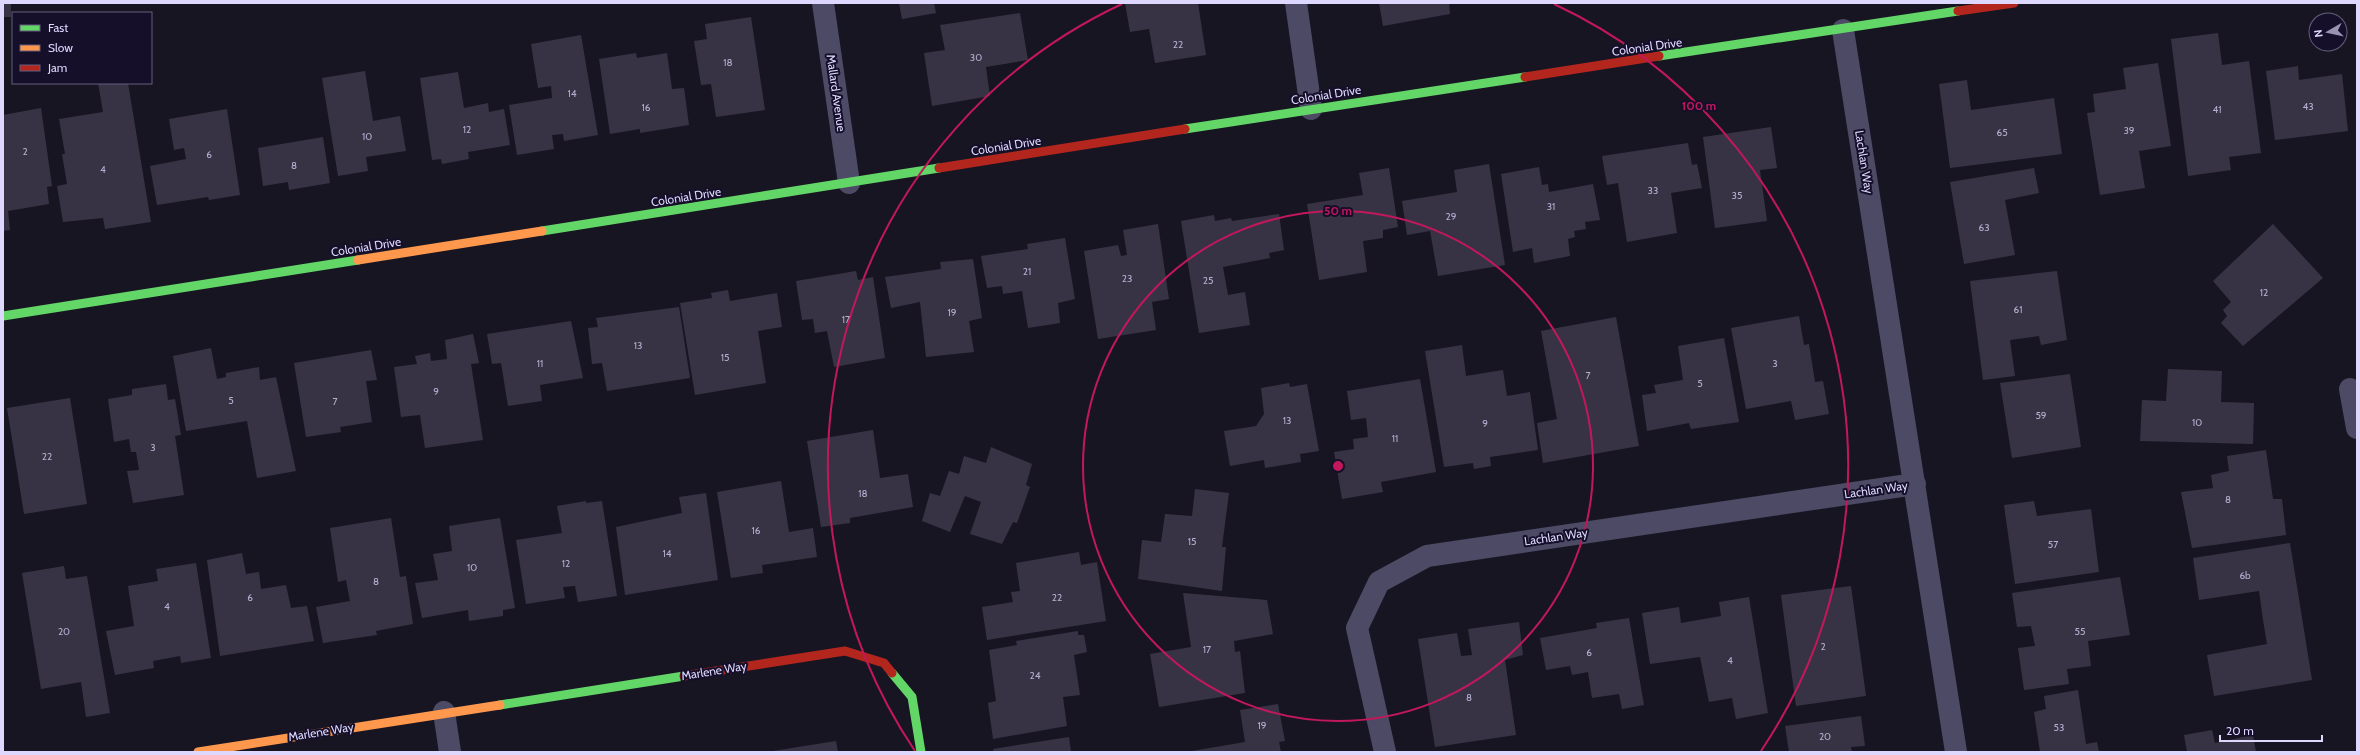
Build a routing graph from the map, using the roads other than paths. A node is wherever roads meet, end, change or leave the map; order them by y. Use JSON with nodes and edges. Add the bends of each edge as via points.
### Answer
{"nodes":[{"id":1,"x":823,"y":3,"type":"edge"},
{"id":2,"x":1296,"y":3,"type":"edge"},
{"id":3,"x":2014,"y":3,"type":"edge"},
{"id":4,"x":1843,"y":30,"type":"junction"},
{"id":5,"x":1311,"y":109,"type":"junction"},
{"id":6,"x":849,"y":183,"type":"junction"},
{"id":7,"x":3,"y":316,"type":"edge"},
{"id":8,"x":2350,"y":389,"type":"dead end"},
{"id":9,"x":2357,"y":428,"type":"edge"},
{"id":10,"x":1915,"y":484,"type":"junction"},
{"id":11,"x":444,"y":712,"type":"junction"},
{"id":12,"x":198,"y":752,"type":"edge"},
{"id":13,"x":450,"y":752,"type":"edge"},
{"id":14,"x":920,"y":752,"type":"edge"},
{"id":15,"x":1385,"y":752,"type":"edge"},
{"id":16,"x":1956,"y":752,"type":"edge"}],
"edges":[{"from":1,"to":6,"type":"street","name":"Mallard Avenue"},
{"from":2,"to":5,"type":"street"},
{"from":3,"to":4,"type":"street","name":"Colonial Drive"},
{"from":4,"to":5,"type":"street","name":"Colonial Drive"},
{"from":4,"to":10,"type":"street","name":"Lachlan Way"},
{"from":5,"to":6,"type":"street","name":"Colonial Drive"},
{"from":6,"to":7,"type":"street","name":"Colonial Drive"},
{"from":8,"to":9,"type":"street"},
{"from":10,"to":15,"type":"street","name":"Lachlan Way","via":[[1427,556],[1379,582],[1358,628]]},
{"from":10,"to":16,"type":"street","name":"Lachlan Way"},
{"from":11,"to":12,"type":"street","name":"Marlene Way"},
{"from":11,"to":13,"type":"street"},
{"from":11,"to":14,"type":"street","name":"Marlene Way","via":[[845,651],[884,663],[912,697]]}]}
